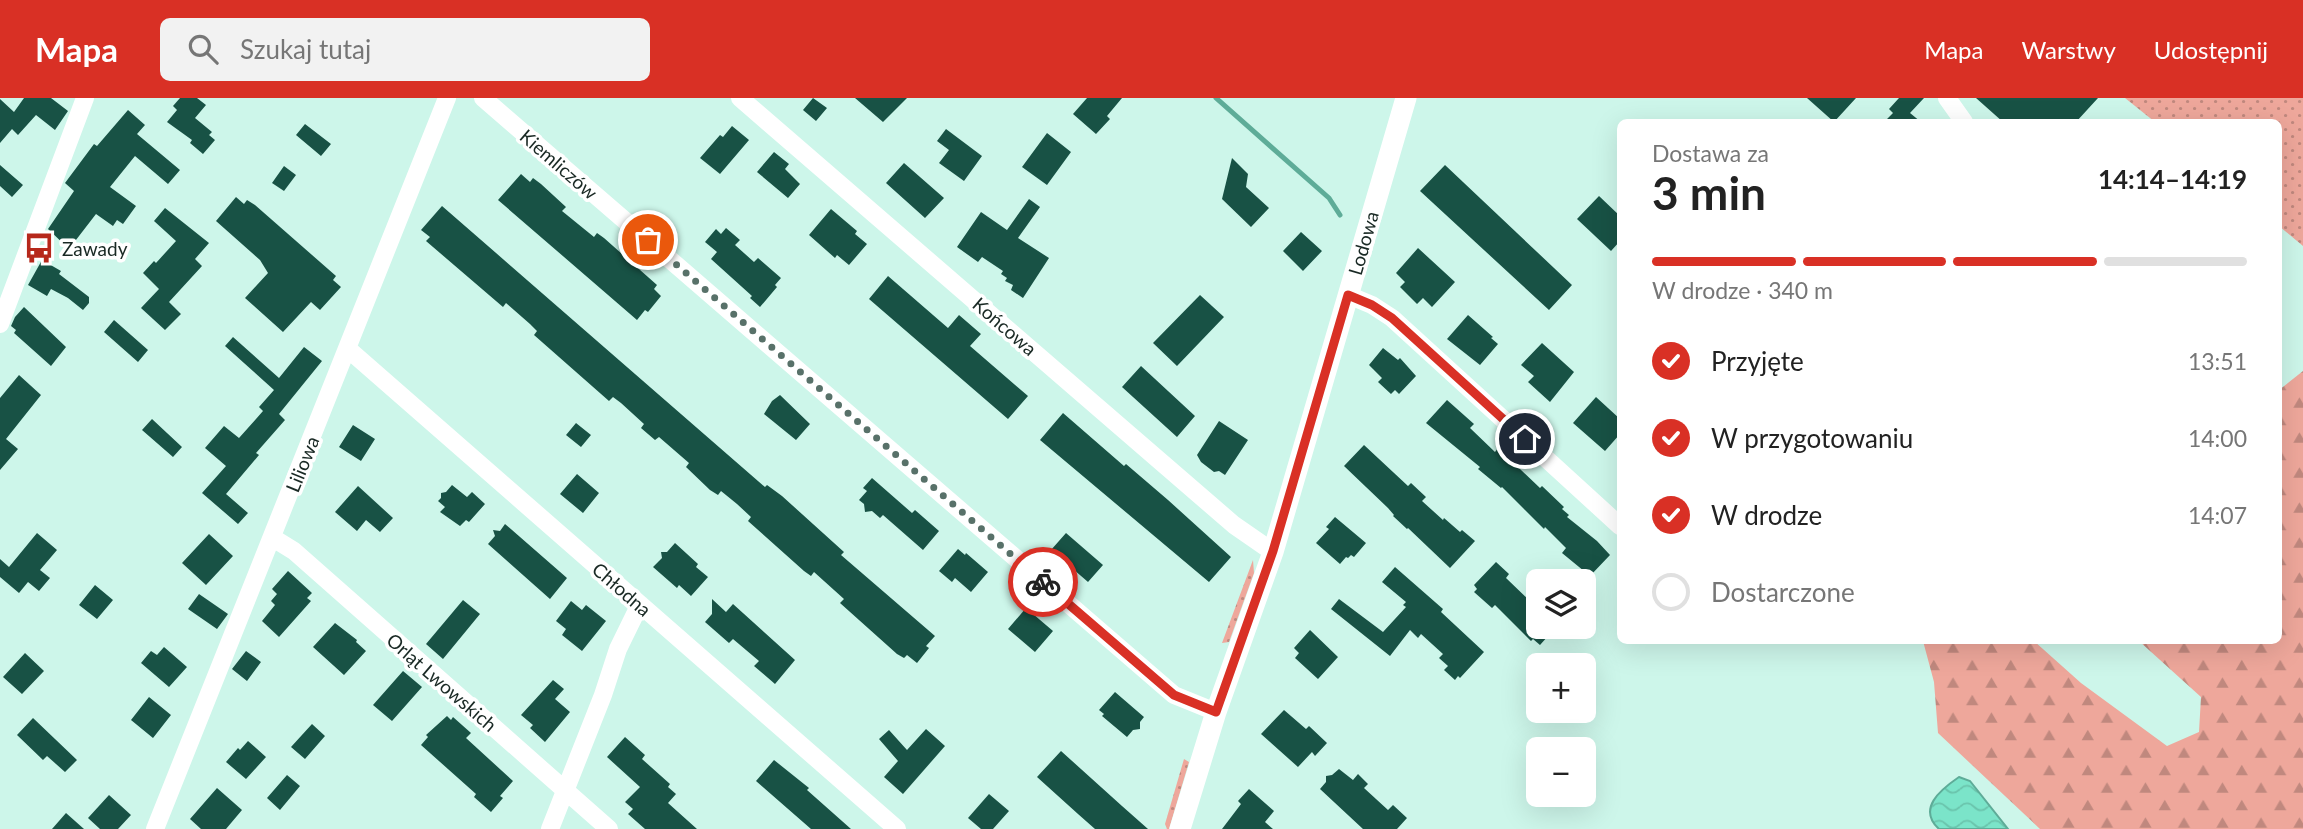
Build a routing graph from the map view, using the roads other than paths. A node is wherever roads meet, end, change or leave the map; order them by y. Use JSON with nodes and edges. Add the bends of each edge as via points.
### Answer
{"nodes":[{"id":1,"x":85,"y":98,"type":"edge"},
{"id":2,"x":447,"y":98,"type":"edge"},
{"id":3,"x":483,"y":98,"type":"edge"},
{"id":4,"x":740,"y":98,"type":"edge"},
{"id":5,"x":1406,"y":98,"type":"edge"},
{"id":6,"x":1947,"y":98,"type":"edge"},
{"id":7,"x":1962,"y":119,"type":"edge"},
{"id":8,"x":1348,"y":295,"type":"junction"},
{"id":9,"x":0,"y":324,"type":"edge"},
{"id":10,"x":348,"y":349,"type":"junction"},
{"id":11,"x":1617,"y":523,"type":"edge"},
{"id":12,"x":273,"y":538,"type":"junction"},
{"id":13,"x":1273,"y":551,"type":"junction"},
{"id":14,"x":640,"y":604,"type":"junction"},
{"id":15,"x":1216,"y":712,"type":"junction"},
{"id":16,"x":566,"y":791,"type":"junction"},
{"id":17,"x":155,"y":829,"type":"edge"},
{"id":18,"x":550,"y":829,"type":"edge"},
{"id":19,"x":609,"y":829,"type":"edge"},
{"id":20,"x":897,"y":829,"type":"edge"},
{"id":21,"x":1180,"y":829,"type":"edge"}],
"edges":[{"from":1,"to":9,"type":"street"},
{"from":2,"to":10,"type":"street","name":"Liliowa"},
{"from":3,"to":15,"type":"street","name":"Kiemliczów","via":[[1174,695]]},
{"from":4,"to":13,"type":"street","name":"Końcowa","via":[[1234,525]]},
{"from":5,"to":8,"type":"street","name":"Lodowa"},
{"from":6,"to":7,"type":"street"},
{"from":8,"to":11,"type":"street","via":[[1392,318]]},
{"from":8,"to":13,"type":"street","name":"Lodowa"},
{"from":10,"to":12,"type":"street","name":"Liliowa"},
{"from":10,"to":14,"type":"street","name":"Chłodna"},
{"from":12,"to":16,"type":"street","name":"Orląt Lwowskich","via":[[294,551]]},
{"from":12,"to":17,"type":"street","name":"Liliowa"},
{"from":13,"to":15,"type":"street","name":"Lodowa"},
{"from":14,"to":16,"type":"street","via":[[618,649]]},
{"from":14,"to":20,"type":"street","name":"Chłodna"},
{"from":15,"to":21,"type":"street","name":"Lodowa"},
{"from":16,"to":18,"type":"street"},
{"from":16,"to":19,"type":"street","name":"Orląt Lwowskich"}]}
